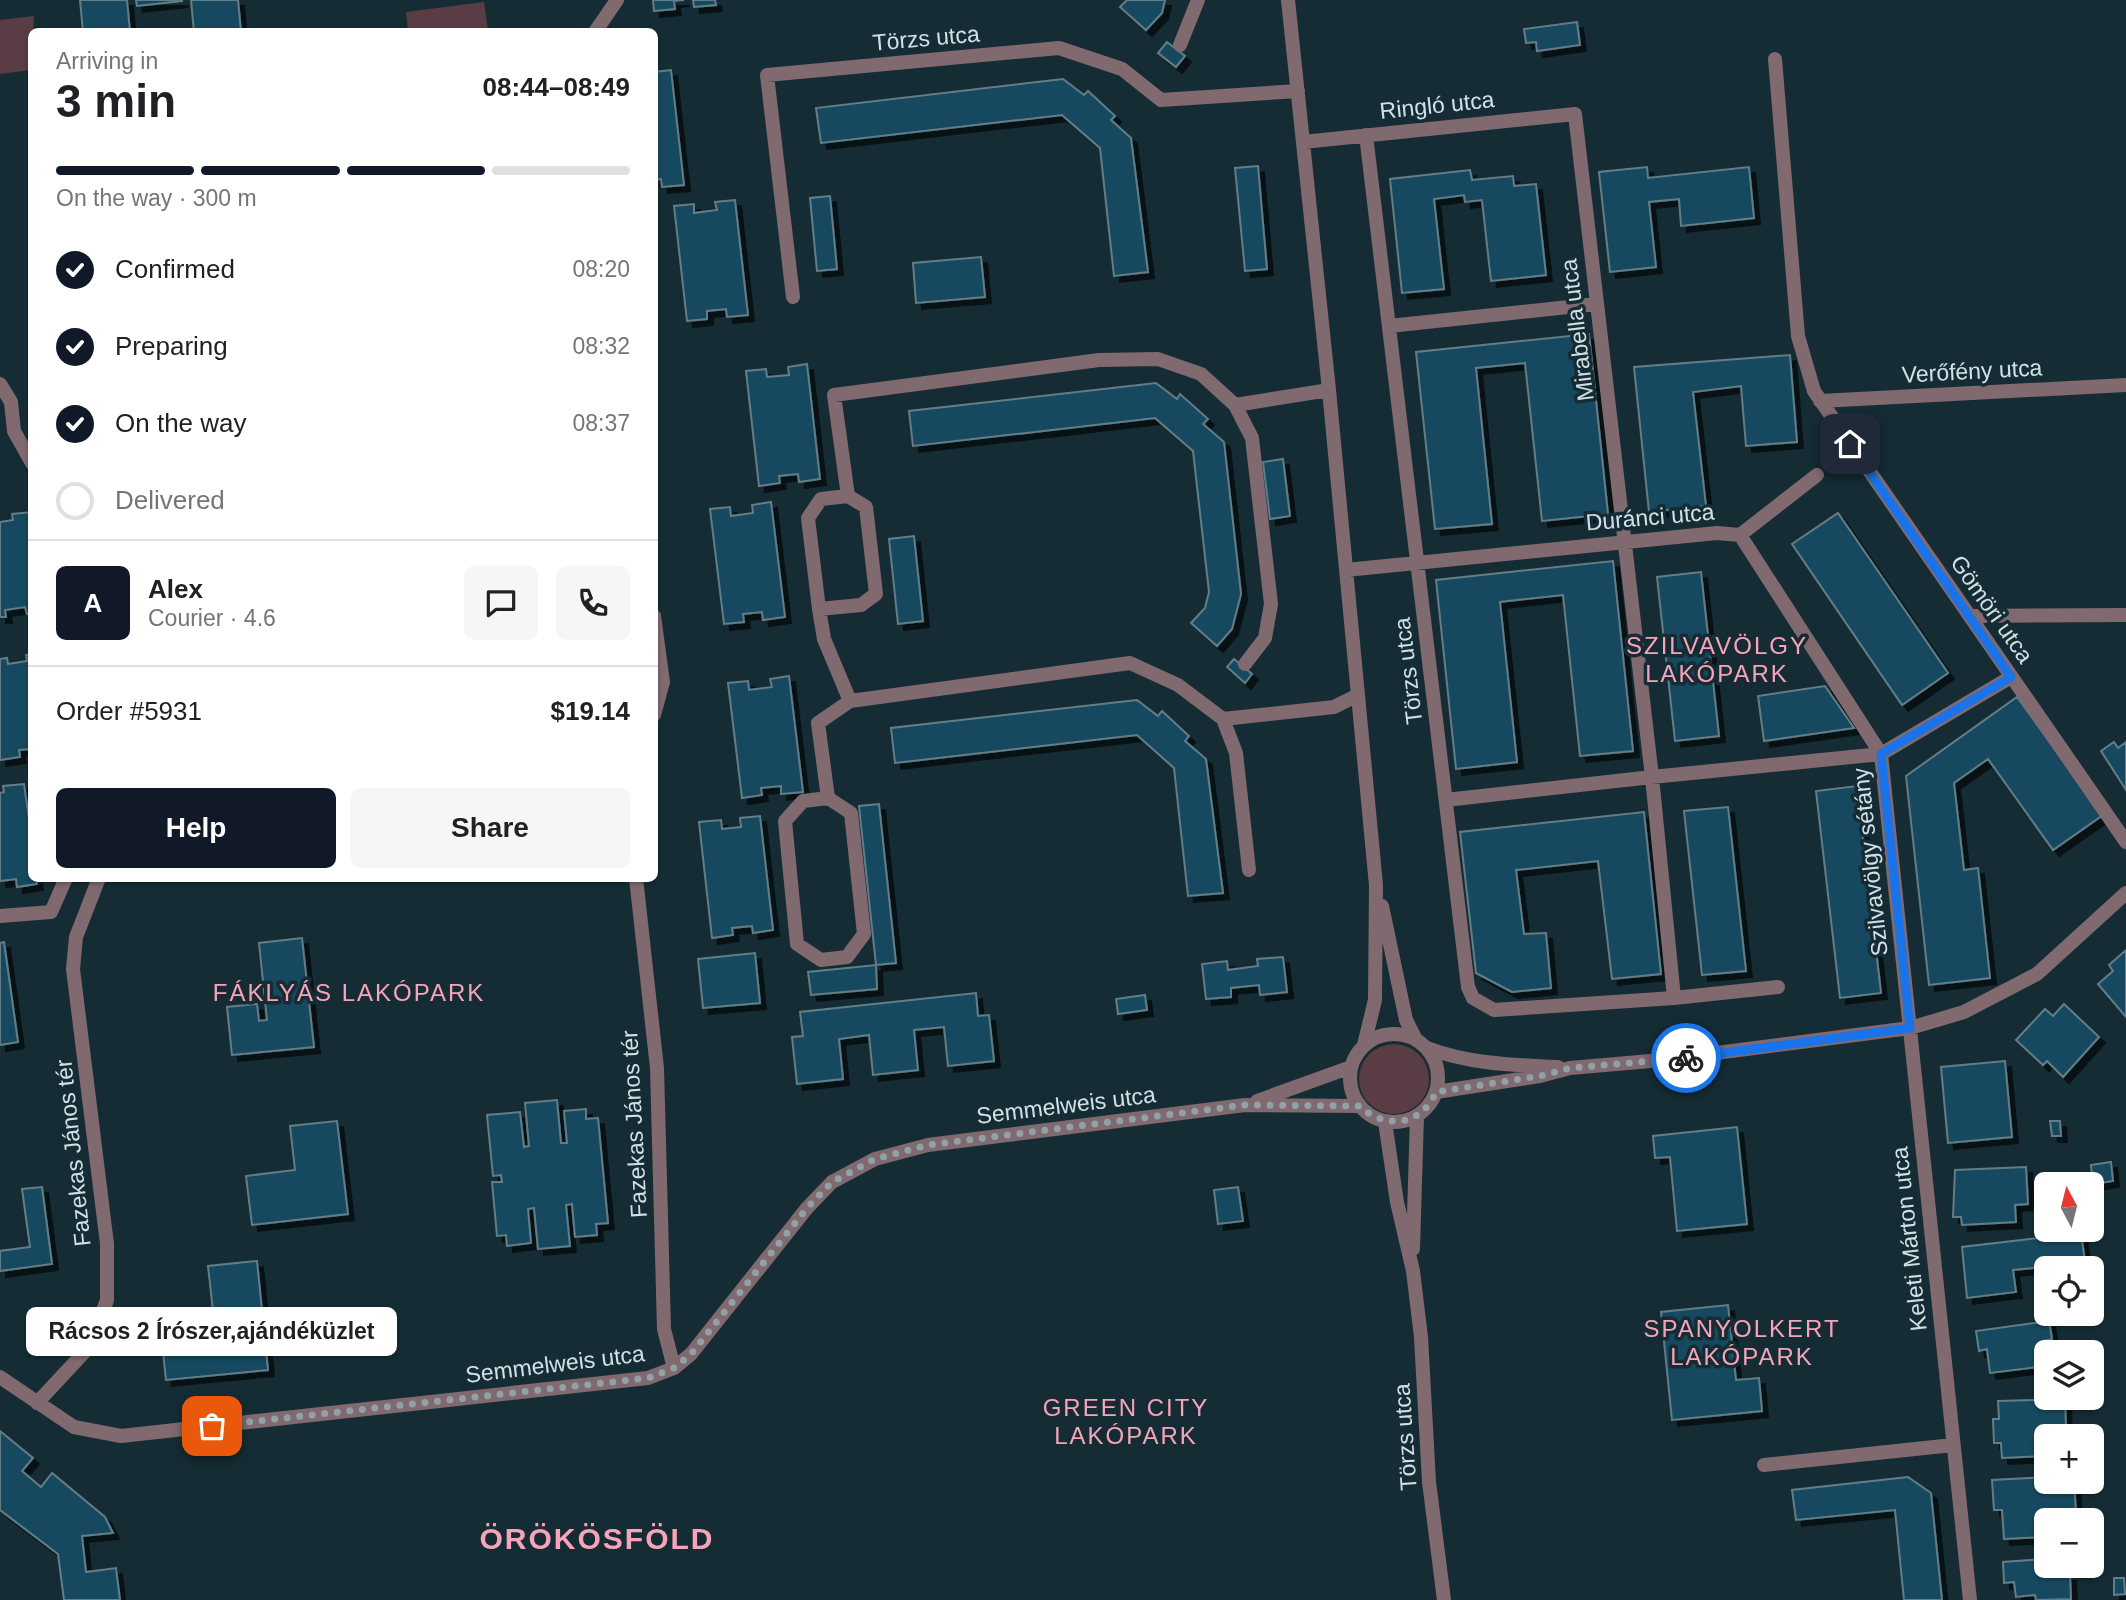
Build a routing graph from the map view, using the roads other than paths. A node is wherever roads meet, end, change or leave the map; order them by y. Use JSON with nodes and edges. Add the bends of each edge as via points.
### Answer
{"nodes":[{"id":1,"x":617,"y":0,"type":"edge"},
{"id":2,"x":1198,"y":0,"type":"edge"},
{"id":3,"x":1288,"y":0,"type":"edge"},
{"id":4,"x":598,"y":28,"type":"edge"},
{"id":5,"x":1180,"y":44,"type":"dead end"},
{"id":6,"x":1775,"y":59,"type":"dead end"},
{"id":7,"x":1298,"y":91,"type":"junction"},
{"id":8,"x":1575,"y":114,"type":"joint"},
{"id":9,"x":1366,"y":135,"type":"junction"},
{"id":10,"x":1303,"y":142,"type":"junction"},
{"id":11,"x":793,"y":297,"type":"dead end"},
{"id":12,"x":1597,"y":304,"type":"junction"},
{"id":13,"x":1389,"y":326,"type":"junction"},
{"id":14,"x":0,"y":384,"type":"edge"},
{"id":15,"x":2126,"y":385,"type":"edge"},
{"id":16,"x":1329,"y":390,"type":"junction"},
{"id":17,"x":1819,"y":401,"type":"junction"},
{"id":18,"x":1235,"y":405,"type":"junction"},
{"id":19,"x":28,"y":456,"type":"edge"},
{"id":20,"x":1817,"y":475,"type":"dead end"},
{"id":21,"x":848,"y":496,"type":"junction"},
{"id":22,"x":1740,"y":535,"type":"junction"},
{"id":23,"x":1624,"y":541,"type":"junction"},
{"id":24,"x":1418,"y":563,"type":"junction"},
{"id":25,"x":1346,"y":570,"type":"junction"},
{"id":26,"x":819,"y":609,"type":"junction"},
{"id":27,"x":2126,"y":615,"type":"edge"},
{"id":28,"x":1969,"y":616,"type":"junction"},
{"id":29,"x":658,"y":646,"type":"edge"},
{"id":30,"x":1245,"y":663,"type":"dead end"},
{"id":31,"x":2011,"y":677,"type":"junction"},
{"id":32,"x":1358,"y":695,"type":"junction"},
{"id":33,"x":658,"y":700,"type":"edge"},
{"id":34,"x":850,"y":701,"type":"junction"},
{"id":35,"x":1223,"y":719,"type":"junction"},
{"id":36,"x":1881,"y":754,"type":"junction"},
{"id":37,"x":1652,"y":778,"type":"junction"},
{"id":38,"x":828,"y":798,"type":"junction"},
{"id":39,"x":1446,"y":800,"type":"junction"},
{"id":40,"x":2126,"y":842,"type":"edge"},
{"id":41,"x":1249,"y":870,"type":"dead end"},
{"id":42,"x":64,"y":882,"type":"edge"},
{"id":43,"x":97,"y":882,"type":"edge"},
{"id":44,"x":636,"y":882,"type":"edge"},
{"id":45,"x":1376,"y":885,"type":"junction"},
{"id":46,"x":2126,"y":892,"type":"edge"},
{"id":47,"x":0,"y":916,"type":"edge"},
{"id":48,"x":1778,"y":987,"type":"dead end"},
{"id":49,"x":1674,"y":998,"type":"junction"},
{"id":50,"x":1910,"y":1028,"type":"junction"},
{"id":51,"x":1421,"y":1044,"type":"junction"},
{"id":52,"x":1364,"y":1045,"type":"junction"},
{"id":53,"x":1351,"y":1067,"type":"junction"},
{"id":54,"x":1570,"y":1068,"type":"junction"},
{"id":55,"x":1436,"y":1092,"type":"junction"},
{"id":56,"x":1245,"y":1105,"type":"junction"},
{"id":57,"x":1359,"y":1106,"type":"junction"},
{"id":58,"x":1417,"y":1116,"type":"junction"},
{"id":59,"x":1385,"y":1122,"type":"junction"},
{"id":60,"x":1413,"y":1271,"type":"junction"},
{"id":61,"x":674,"y":1368,"type":"junction"},
{"id":62,"x":0,"y":1377,"type":"edge"},
{"id":63,"x":37,"y":1403,"type":"junction"},
{"id":64,"x":1953,"y":1445,"type":"junction"},
{"id":65,"x":1764,"y":1465,"type":"dead end"},
{"id":66,"x":1444,"y":1600,"type":"edge"},
{"id":67,"x":1970,"y":1600,"type":"edge"}],
"edges":[{"from":1,"to":4,"type":"street"},
{"from":2,"to":5,"type":"street"},
{"from":3,"to":7,"type":"street"},
{"from":6,"to":17,"type":"street","name":"Gömöri utca","via":[[1798,336],[1804,366]]},
{"from":7,"to":10,"type":"street"},
{"from":7,"to":11,"type":"street","name":"Törzs utca","via":[[1161,100],[1122,69],[1059,48],[767,75]]},
{"from":8,"to":9,"type":"street","name":"Ringló utca"},
{"from":8,"to":12,"type":"street","name":"Mirabella utca"},
{"from":9,"to":10,"type":"street","name":"Ringló utca"},
{"from":9,"to":13,"type":"street","name":"Törzs utca"},
{"from":10,"to":16,"type":"street"},
{"from":12,"to":13,"type":"street"},
{"from":12,"to":23,"type":"street","name":"Mirabella utca"},
{"from":13,"to":24,"type":"street","name":"Törzs utca"},
{"from":14,"to":19,"type":"street","via":[[11,402],[14,431]]},
{"from":15,"to":17,"type":"street","name":"Verőfény utca"},
{"from":16,"to":18,"type":"street"},
{"from":16,"to":25,"type":"street"},
{"from":17,"to":28,"type":"street","name":"Gömöri utca"},
{"from":18,"to":21,"type":"street","via":[[1200,374],[1158,359],[1099,360],[834,395]]},
{"from":18,"to":30,"type":"street","via":[[1252,438],[1271,604],[1265,638]]},
{"from":20,"to":22,"type":"street"},
{"from":21,"to":26,"type":"street","via":[[821,499],[808,518]]},
{"from":21,"to":26,"type":"street","via":[[866,507],[876,593],[861,605]]},
{"from":22,"to":23,"type":"street","name":"Duránci utca"},
{"from":22,"to":36,"type":"street","name":"Duránci utca"},
{"from":23,"to":24,"type":"street","name":"Duránci utca"},
{"from":23,"to":37,"type":"street","name":"Mirabella utca"},
{"from":24,"to":25,"type":"street","name":"Duránci utca"},
{"from":24,"to":39,"type":"street","name":"Törzs utca"},
{"from":25,"to":32,"type":"street"},
{"from":26,"to":34,"type":"street","via":[[824,639]]},
{"from":27,"to":28,"type":"street"},
{"from":28,"to":31,"type":"street","name":"Gömöri utca"},
{"from":29,"to":33,"type":"street","via":[[663,682]]},
{"from":31,"to":36,"type":"street"},
{"from":31,"to":40,"type":"street","name":"Gömöri utca"},
{"from":32,"to":35,"type":"street","via":[[1334,706]]},
{"from":32,"to":45,"type":"street"},
{"from":34,"to":35,"type":"street","via":[[1130,663],[1178,685]]},
{"from":34,"to":38,"type":"street","via":[[818,723]]},
{"from":35,"to":41,"type":"street","via":[[1237,753]]},
{"from":36,"to":37,"type":"street","name":"Szilvavölgy sétány"},
{"from":36,"to":50,"type":"street","name":"Szilvavölgy sétány"},
{"from":37,"to":39,"type":"street","name":"Szilvavölgy sétány"},
{"from":37,"to":49,"type":"street"},
{"from":38,"to":38,"type":"street","via":[[851,813],[864,934],[847,957],[821,960],[797,944],[785,821],[803,801]]},
{"from":39,"to":49,"type":"street","name":"Törzs utca","via":[[1468,987],[1474,998],[1494,1010],[1509,1010]]},
{"from":42,"to":47,"type":"street","via":[[51,912]]},
{"from":43,"to":63,"type":"street","name":"Fazekas János tér","via":[[76,937],[73,969],[106,1231],[107,1300],[90,1346]]},
{"from":44,"to":61,"type":"street","name":"Fazekas János tér","via":[[657,1069],[664,1329]]},
{"from":45,"to":51,"type":"street","via":[[1406,1020]]},
{"from":45,"to":52,"type":"street","via":[[1375,1000]]},
{"from":46,"to":50,"type":"street","via":[[2037,974],[1964,1012]]},
{"from":48,"to":49,"type":"street"},
{"from":50,"to":54,"type":"street"},
{"from":50,"to":64,"type":"street","name":"Keleti Márton utca"},
{"from":51,"to":52,"type":"street","via":[[1395,1034]]},
{"from":51,"to":54,"type":"street","via":[[1450,1057]]},
{"from":51,"to":55,"type":"street","via":[[1438,1073]]},
{"from":52,"to":53,"type":"street"},
{"from":53,"to":56,"type":"street","name":"Semmelweis utca"},
{"from":53,"to":57,"type":"street","via":[[1350,1087]]},
{"from":54,"to":55,"type":"street"},
{"from":55,"to":58,"type":"street"},
{"from":56,"to":57,"type":"street","name":"Semmelweis utca"},
{"from":56,"to":61,"type":"street","name":"Semmelweis utca","via":[[928,1145],[875,1159],[832,1182],[707,1337]]},
{"from":57,"to":59,"type":"street"},
{"from":58,"to":59,"type":"street"},
{"from":58,"to":60,"type":"street","name":"Törzs utca"},
{"from":59,"to":60,"type":"street","name":"Törzs utca"},
{"from":60,"to":66,"type":"street","name":"Törzs utca","via":[[1429,1482]]},
{"from":61,"to":63,"type":"street","name":"Semmelweis utca","via":[[648,1378],[121,1436],[74,1427]]},
{"from":62,"to":63,"type":"street","name":"Semmelweis utca"},
{"from":64,"to":65,"type":"street"},
{"from":64,"to":67,"type":"street","name":"Keleti Márton utca"}]}
